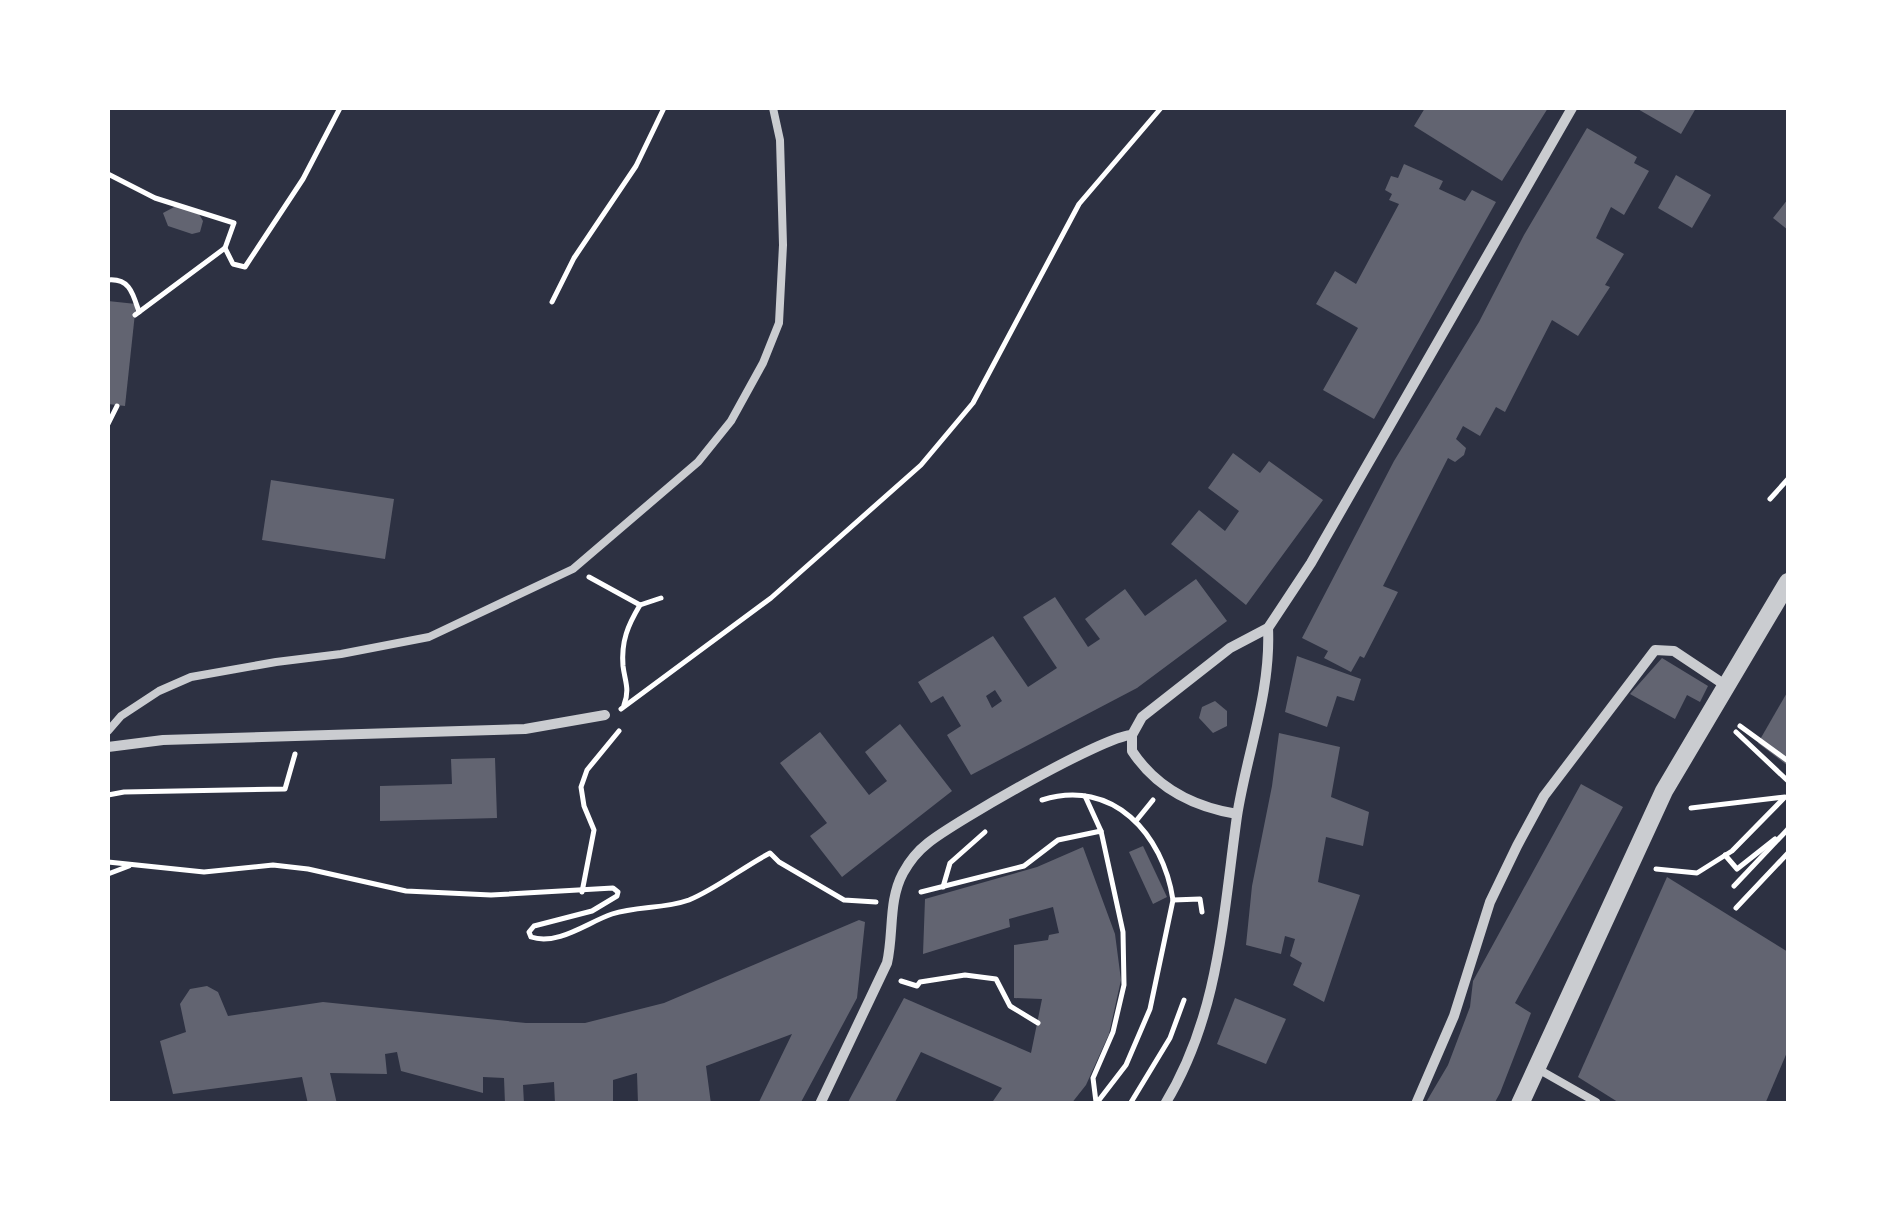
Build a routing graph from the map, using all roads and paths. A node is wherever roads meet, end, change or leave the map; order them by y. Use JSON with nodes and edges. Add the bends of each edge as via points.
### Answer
{"nodes":[{"id":1,"x":340,"y":108,"type":"edge"},
{"id":2,"x":664,"y":108,"type":"edge"},
{"id":3,"x":773,"y":108,"type":"edge"},
{"id":4,"x":1162,"y":108,"type":"edge"},
{"id":5,"x":1572,"y":108,"type":"edge"},
{"id":6,"x":108,"y":174,"type":"edge"},
{"id":7,"x":225,"y":248,"type":"junction"},
{"id":8,"x":108,"y":280,"type":"edge"},
{"id":9,"x":552,"y":302,"type":"dead end"},
{"id":10,"x":117,"y":406,"type":"dead end"},
{"id":11,"x":108,"y":424,"type":"edge"},
{"id":12,"x":1788,"y":478,"type":"edge"},
{"id":13,"x":1770,"y":500,"type":"dead end"},
{"id":14,"x":573,"y":569,"type":"junction"},
{"id":15,"x":1788,"y":582,"type":"edge"},
{"id":16,"x":661,"y":598,"type":"dead end"},
{"id":17,"x":640,"y":605,"type":"junction"},
{"id":18,"x":1268,"y":628,"type":"junction"},
{"id":19,"x":1726,"y":684,"type":"junction"},
{"id":20,"x":623,"y":708,"type":"junction"},
{"id":21,"x":604,"y":715,"type":"joint"},
{"id":22,"x":108,"y":732,"type":"edge"},
{"id":23,"x":300,"y":736,"type":"junction"},
{"id":24,"x":1132,"y":736,"type":"junction"},
{"id":25,"x":108,"y":747,"type":"edge"},
{"id":26,"x":1779,"y":747,"type":"dead end"},
{"id":27,"x":1788,"y":760,"type":"edge"},
{"id":28,"x":1788,"y":781,"type":"edge"},
{"id":29,"x":1084,"y":793,"type":"junction"},
{"id":30,"x":108,"y":795,"type":"edge"},
{"id":31,"x":1787,"y":795,"type":"edge"},
{"id":32,"x":1148,"y":805,"type":"dead end"},
{"id":33,"x":1031,"y":806,"type":"dead end"},
{"id":34,"x":1691,"y":808,"type":"dead end"},
{"id":35,"x":1238,"y":814,"type":"junction"},
{"id":36,"x":1136,"y":821,"type":"junction"},
{"id":37,"x":1788,"y":829,"type":"edge"},
{"id":38,"x":987,"y":830,"type":"dead end"},
{"id":39,"x":1101,"y":831,"type":"junction"},
{"id":40,"x":1782,"y":836,"type":"junction"},
{"id":41,"x":1788,"y":853,"type":"edge"},
{"id":42,"x":1725,"y":855,"type":"junction"},
{"id":43,"x":108,"y":862,"type":"edge"},
{"id":44,"x":132,"y":866,"type":"junction"},
{"id":45,"x":1656,"y":869,"type":"dead end"},
{"id":46,"x":108,"y":874,"type":"edge"},
{"id":47,"x":1734,"y":886,"type":"dead end"},
{"id":48,"x":944,"y":887,"type":"junction"},
{"id":49,"x":582,"y":892,"type":"junction"},
{"id":50,"x":921,"y":892,"type":"dead end"},
{"id":51,"x":1173,"y":900,"type":"junction"},
{"id":52,"x":893,"y":904,"type":"junction"},
{"id":53,"x":1736,"y":908,"type":"dead end"},
{"id":54,"x":1203,"y":918,"type":"dead end"},
{"id":55,"x":901,"y":981,"type":"dead end"},
{"id":56,"x":1185,"y":998,"type":"dead end"},
{"id":57,"x":1038,"y":1023,"type":"dead end"},
{"id":58,"x":1538,"y":1069,"type":"junction"},
{"id":59,"x":1596,"y":1102,"type":"edge"},
{"id":60,"x":1096,"y":1103,"type":"edge"},
{"id":61,"x":820,"y":1104,"type":"edge"},
{"id":62,"x":1130,"y":1104,"type":"edge"},
{"id":63,"x":1166,"y":1104,"type":"edge"},
{"id":64,"x":1416,"y":1104,"type":"edge"},
{"id":65,"x":1520,"y":1104,"type":"edge"}],
"edges":[{"from":1,"to":7,"type":"path","via":[[245,267],[233,264]]},
{"from":2,"to":9,"type":"path"},
{"from":3,"to":14,"type":"lane","via":[[783,245],[779,323],[763,363],[698,462]]},
{"from":4,"to":20,"type":"path","via":[[1078,204],[973,404],[921,464],[771,598]]},
{"from":5,"to":18,"type":"street"},
{"from":6,"to":7,"type":"path","via":[[155,198],[234,223]]},
{"from":7,"to":8,"type":"path","via":[[137,313],[130,286]]},
{"from":10,"to":11,"type":"path"},
{"from":12,"to":13,"type":"path"},
{"from":14,"to":17,"type":"path"},
{"from":14,"to":22,"type":"lane","via":[[428,637],[191,677],[147,699]]},
{"from":15,"to":19,"type":"street"},
{"from":16,"to":17,"type":"path"},
{"from":17,"to":20,"type":"path","via":[[624,632]]},
{"from":18,"to":24,"type":"street","via":[[1150,708]]},
{"from":18,"to":35,"type":"street","via":[[1267,677]]},
{"from":19,"to":58,"type":"street","via":[[1664,791]]},
{"from":19,"to":64,"type":"street","via":[[1674,651],[1654,650],[1596,724],[1544,796],[1490,902],[1454,1016]]},
{"from":20,"to":21,"type":"path"},
{"from":20,"to":49,"type":"path","via":[[619,732],[587,770],[582,787],[594,830]]},
{"from":21,"to":23,"type":"street","via":[[525,729]]},
{"from":23,"to":25,"type":"street"},
{"from":23,"to":30,"type":"path","via":[[286,789]]},
{"from":24,"to":35,"type":"street","via":[[1136,756],[1166,786],[1198,806]]},
{"from":24,"to":52,"type":"street","via":[[1100,743],[926,844],[903,873]]},
{"from":26,"to":27,"type":"path"},
{"from":27,"to":28,"type":"path","via":[[1738,729]]},
{"from":29,"to":33,"type":"path"},
{"from":29,"to":36,"type":"path"},
{"from":29,"to":39,"type":"path"},
{"from":31,"to":34,"type":"path"},
{"from":31,"to":42,"type":"path"},
{"from":32,"to":36,"type":"path"},
{"from":35,"to":63,"type":"street","via":[[1209,1006]]},
{"from":36,"to":51,"type":"path","via":[[1161,853]]},
{"from":37,"to":40,"type":"path"},
{"from":38,"to":48,"type":"path","via":[[950,863]]},
{"from":39,"to":48,"type":"path","via":[[1058,840],[1024,866]]},
{"from":39,"to":60,"type":"path","via":[[1123,932],[1124,985],[1093,1078]]},
{"from":40,"to":42,"type":"path","via":[[1737,869]]},
{"from":40,"to":47,"type":"path"},
{"from":41,"to":53,"type":"path"},
{"from":42,"to":45,"type":"path","via":[[1697,872]]},
{"from":43,"to":44,"type":"path"},
{"from":44,"to":46,"type":"path"},
{"from":44,"to":49,"type":"path","via":[[204,872],[273,865],[406,892]]},
{"from":48,"to":50,"type":"path"},
{"from":49,"to":52,"type":"path","via":[[618,892],[592,912],[534,926],[532,937],[564,935],[615,913],[692,898],[770,853],[844,900]]},
{"from":51,"to":54,"type":"path","via":[[1200,900]]},
{"from":51,"to":60,"type":"path","via":[[1145,1022],[1126,1065]]},
{"from":52,"to":61,"type":"street","via":[[886,963]]},
{"from":55,"to":57,"type":"path","via":[[916,986],[964,976],[996,980],[1010,1006]]},
{"from":56,"to":62,"type":"path","via":[[1170,1038]]},
{"from":58,"to":59,"type":"lane"},
{"from":58,"to":65,"type":"street"}]}
